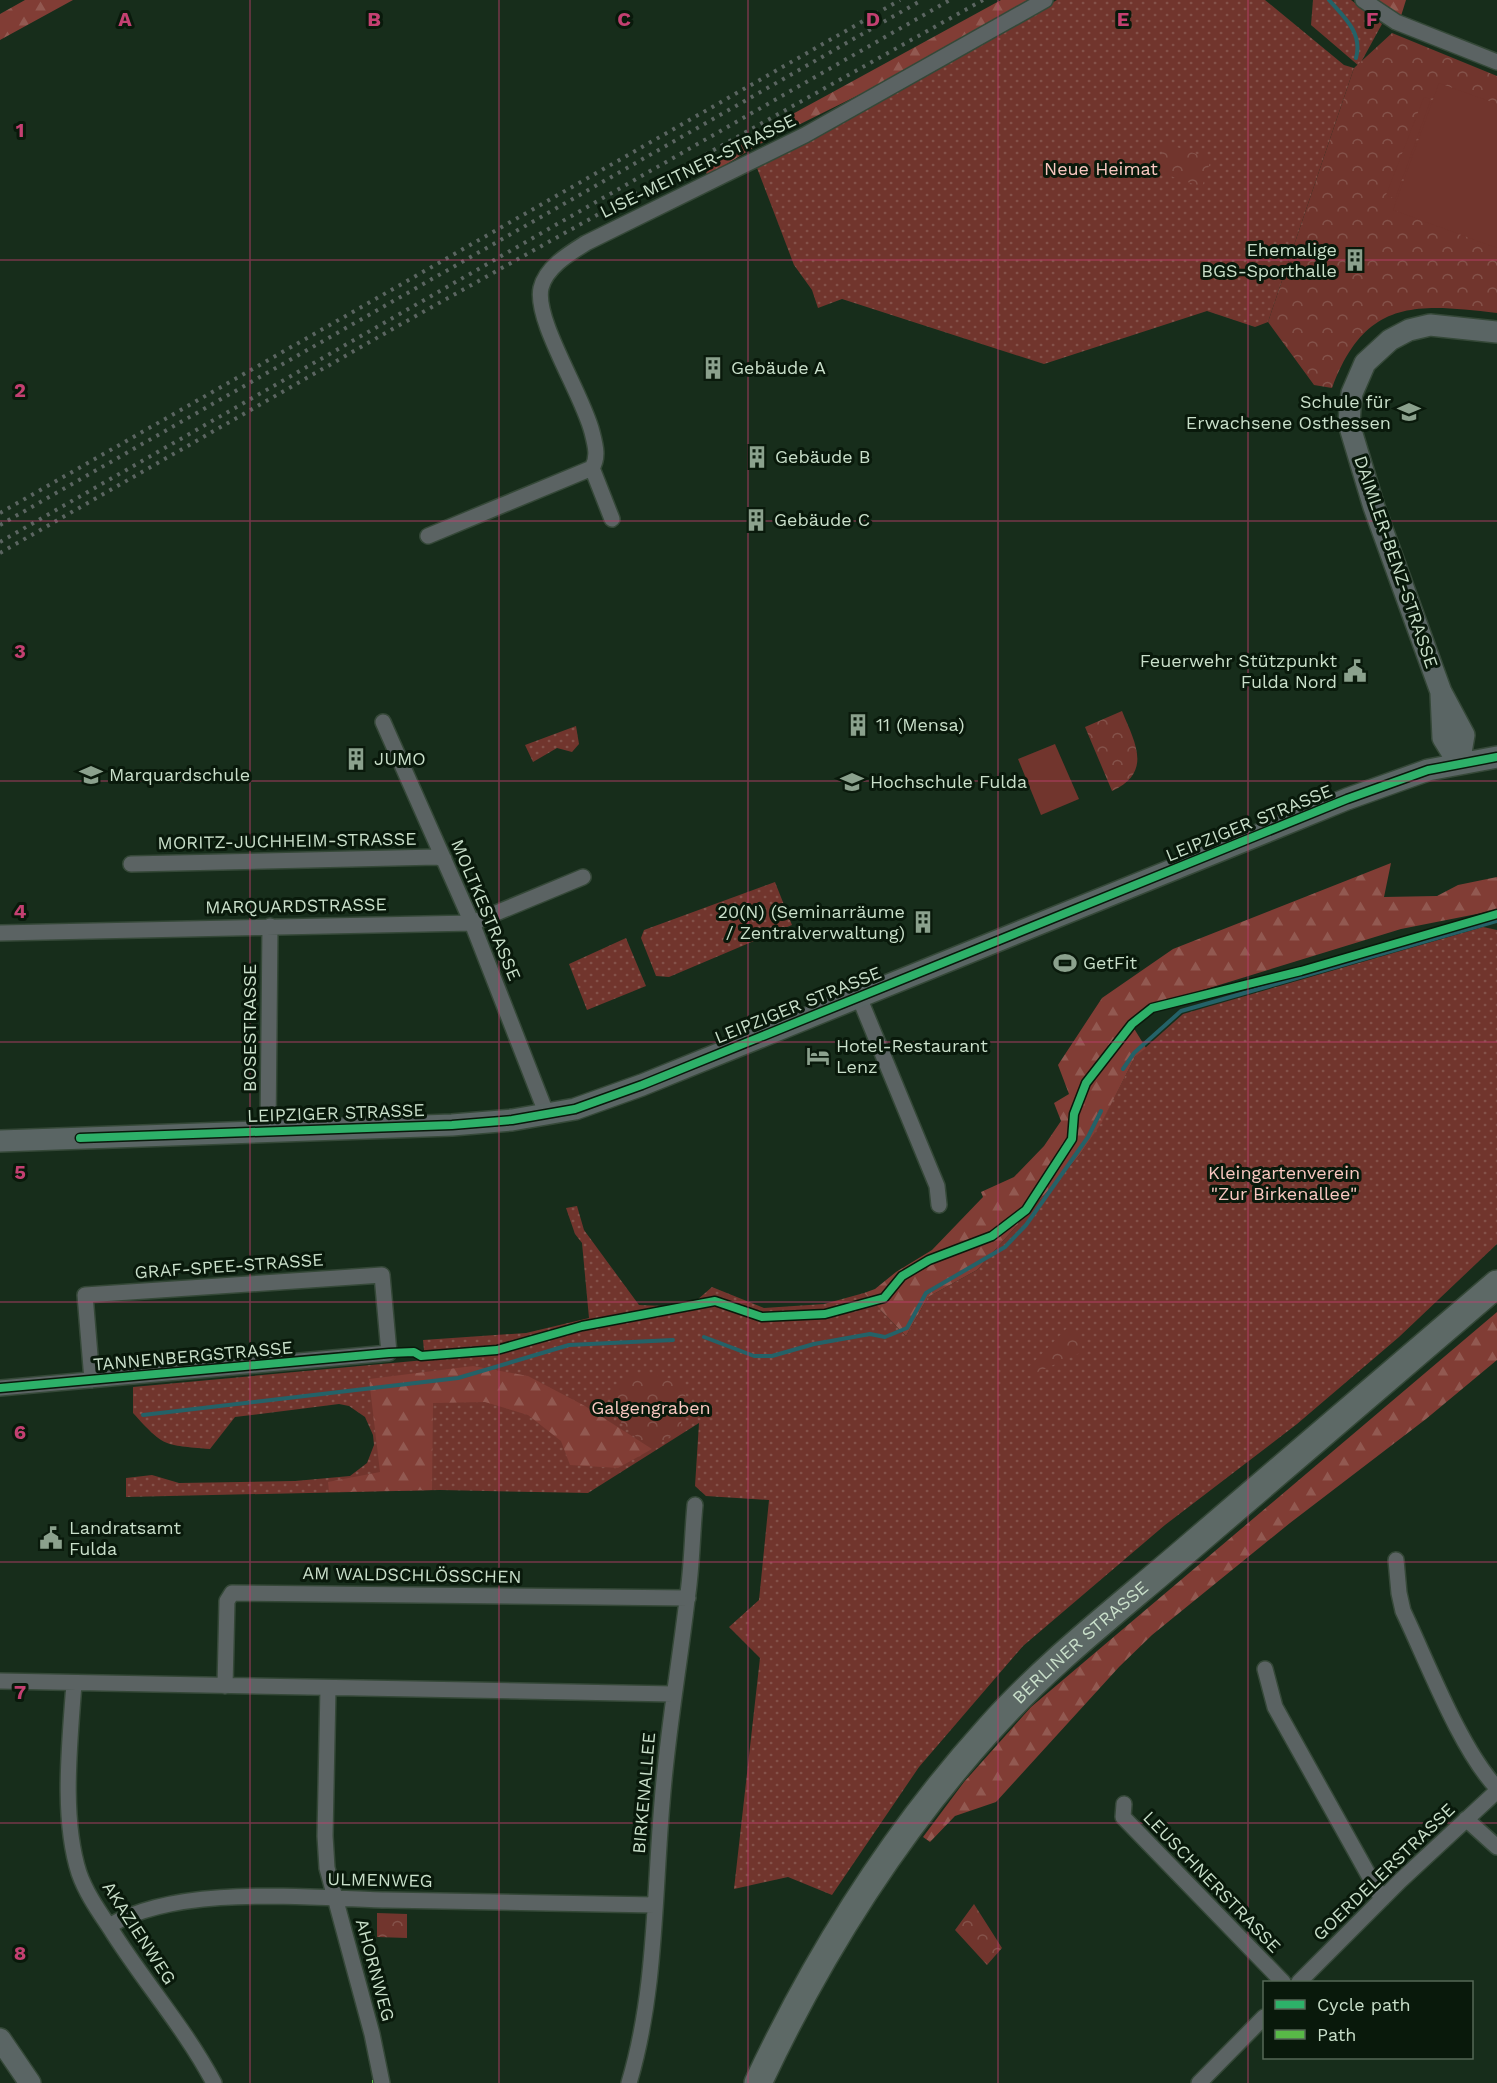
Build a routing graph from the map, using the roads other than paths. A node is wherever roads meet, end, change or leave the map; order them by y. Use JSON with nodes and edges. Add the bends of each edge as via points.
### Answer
{"nodes":[{"id":1,"x":1045,"y":0,"type":"edge"},
{"id":2,"x":1363,"y":0,"type":"edge"},
{"id":3,"x":1497,"y":62,"type":"edge"},
{"id":4,"x":1497,"y":332,"type":"edge"},
{"id":5,"x":593,"y":466,"type":"junction"},
{"id":6,"x":612,"y":519,"type":"dead end"},
{"id":7,"x":428,"y":536,"type":"dead end"},
{"id":8,"x":382,"y":722,"type":"dead end"},
{"id":9,"x":1497,"y":757,"type":"edge"},
{"id":10,"x":1459,"y":764,"type":"junction"},
{"id":11,"x":444,"y":859,"type":"junction"},
{"id":12,"x":131,"y":864,"type":"dead end"},
{"id":13,"x":584,"y":877,"type":"dead end"},
{"id":14,"x":472,"y":923,"type":"junction"},
{"id":15,"x":270,"y":926,"type":"junction"},
{"id":16,"x":0,"y":933,"type":"edge"},
{"id":17,"x":859,"y":997,"type":"junction"},
{"id":18,"x":548,"y":1115,"type":"junction"},
{"id":19,"x":268,"y":1130,"type":"junction"},
{"id":20,"x":0,"y":1141,"type":"edge"},
{"id":21,"x":939,"y":1205,"type":"dead end"},
{"id":22,"x":1497,"y":1284,"type":"edge"},
{"id":23,"x":389,"y":1353,"type":"joint"},
{"id":24,"x":92,"y":1380,"type":"junction"},
{"id":25,"x":0,"y":1388,"type":"edge"},
{"id":26,"x":695,"y":1505,"type":"dead end"},
{"id":27,"x":1396,"y":1560,"type":"dead end"},
{"id":28,"x":688,"y":1598,"type":"junction"},
{"id":29,"x":1265,"y":1669,"type":"dead end"},
{"id":30,"x":0,"y":1681,"type":"edge"},
{"id":31,"x":74,"y":1683,"type":"junction"},
{"id":32,"x":225,"y":1686,"type":"junction"},
{"id":33,"x":328,"y":1688,"type":"junction"},
{"id":34,"x":673,"y":1694,"type":"junction"},
{"id":35,"x":1497,"y":1789,"type":"edge"},
{"id":36,"x":1124,"y":1804,"type":"dead end"},
{"id":37,"x":1466,"y":1819,"type":"junction"},
{"id":38,"x":1497,"y":1847,"type":"edge"},
{"id":39,"x":334,"y":1898,"type":"junction"},
{"id":40,"x":1382,"y":1899,"type":"junction"},
{"id":41,"x":655,"y":1905,"type":"junction"},
{"id":42,"x":108,"y":1926,"type":"junction"},
{"id":43,"x":1281,"y":1981,"type":"edge"},
{"id":44,"x":1301,"y":1981,"type":"edge"},
{"id":45,"x":1263,"y":2018,"type":"edge"},
{"id":46,"x":0,"y":2039,"type":"edge"},
{"id":47,"x":30,"y":2083,"type":"edge"},
{"id":48,"x":214,"y":2083,"type":"edge"},
{"id":49,"x":382,"y":2083,"type":"edge"},
{"id":50,"x":629,"y":2083,"type":"edge"},
{"id":51,"x":758,"y":2083,"type":"edge"},
{"id":52,"x":1199,"y":2083,"type":"edge"}],
"edges":[{"from":1,"to":5,"type":"street","name":"LISE-MEITNER-STRASSE","via":[[805,135],[586,243],[555,266],[541,288],[543,311],[589,418],[596,448]]},
{"from":2,"to":3,"type":"street","via":[[1396,22]]},
{"from":4,"to":10,"type":"main road","name":"DAIMLER-BENZ-STRASSE","via":[[1430,325],[1390,340],[1358,376],[1349,424],[1361,470],[1442,692],[1443,738]]},
{"from":5,"to":6,"type":"street","name":"LISE-MEITNER-STRASSE"},
{"from":5,"to":7,"type":"street"},
{"from":8,"to":11,"type":"street","name":"MOLTKESTRASSE"},
{"from":9,"to":10,"type":"main road","name":"LEIPZIGER STRASSE"},
{"from":10,"to":17,"type":"main road","name":"LEIPZIGER STRASSE","via":[[1347,799]]},
{"from":11,"to":12,"type":"street","name":"MORITZ-JUCHHEIM-STRASSE"},
{"from":11,"to":14,"type":"street","name":"MOLTKESTRASSE"},
{"from":13,"to":14,"type":"street","name":"MARQUARDSTRASSE"},
{"from":14,"to":15,"type":"street","name":"MARQUARDSTRASSE"},
{"from":14,"to":18,"type":"street","name":"MOLTKESTRASSE"},
{"from":15,"to":16,"type":"street","name":"MARQUARDSTRASSE"},
{"from":15,"to":19,"type":"street","name":"BOSESTRASSE"},
{"from":17,"to":18,"type":"main road","name":"LEIPZIGER STRASSE","via":[[633,1088]]},
{"from":17,"to":21,"type":"street","name":"LEIPZIGER STRASSE","via":[[937,1186]]},
{"from":18,"to":19,"type":"main road","name":"LEIPZIGER STRASSE","via":[[460,1124]]},
{"from":19,"to":20,"type":"main road","name":"LEIPZIGER STRASSE"},
{"from":22,"to":51,"type":"highway","name":"BERLINER STRASSE","via":[[1068,1652],[991,1726],[925,1806],[868,1887],[812,1979]]},
{"from":23,"to":24,"type":"street","name":"TANNENBERGSTRASSE"},
{"from":23,"to":24,"type":"street","name":"GRAF-SPEE-STRASSE","via":[[382,1275],[85,1295]]},
{"from":24,"to":25,"type":"street","name":"TANNENBERGSTRASSE"},
{"from":26,"to":28,"type":"street","name":"BIRKENALLEE"},
{"from":27,"to":35,"type":"street","via":[[1403,1611],[1467,1743]]},
{"from":28,"to":32,"type":"street","name":"AM WALDSCHLÖSSCHEN","via":[[232,1593],[226,1601]]},
{"from":28,"to":34,"type":"street","name":"BIRKENALLEE"},
{"from":29,"to":40,"type":"street","via":[[1275,1707]]},
{"from":30,"to":31,"type":"street"},
{"from":31,"to":32,"type":"street"},
{"from":31,"to":42,"type":"street","name":"AKAZIENWEG","via":[[69,1792],[73,1846],[89,1896]]},
{"from":32,"to":33,"type":"street"},
{"from":33,"to":34,"type":"street"},
{"from":33,"to":39,"type":"street","name":"AHORNWEG","via":[[325,1852]]},
{"from":34,"to":41,"type":"street","name":"BIRKENALLEE"},
{"from":35,"to":37,"type":"street","name":"GOERDELERSTRASSE"},
{"from":36,"to":43,"type":"street","name":"LEUSCHNERSTRASSE","via":[[1123,1818]]},
{"from":37,"to":38,"type":"street"},
{"from":37,"to":40,"type":"street","name":"GOERDELERSTRASSE"},
{"from":39,"to":41,"type":"street","name":"ULMENWEG"},
{"from":39,"to":42,"type":"street","name":"ULMENWEG","via":[[206,1900],[130,1915]]},
{"from":39,"to":49,"type":"street","name":"AHORNWEG","via":[[368,2016]]},
{"from":40,"to":44,"type":"street","name":"GOERDELERSTRASSE"},
{"from":41,"to":50,"type":"street","name":"BIRKENALLEE","via":[[643,2025]]},
{"from":42,"to":48,"type":"street","name":"AKAZIENWEG"},
{"from":45,"to":52,"type":"street"},
{"from":46,"to":47,"type":"main road"}]}
